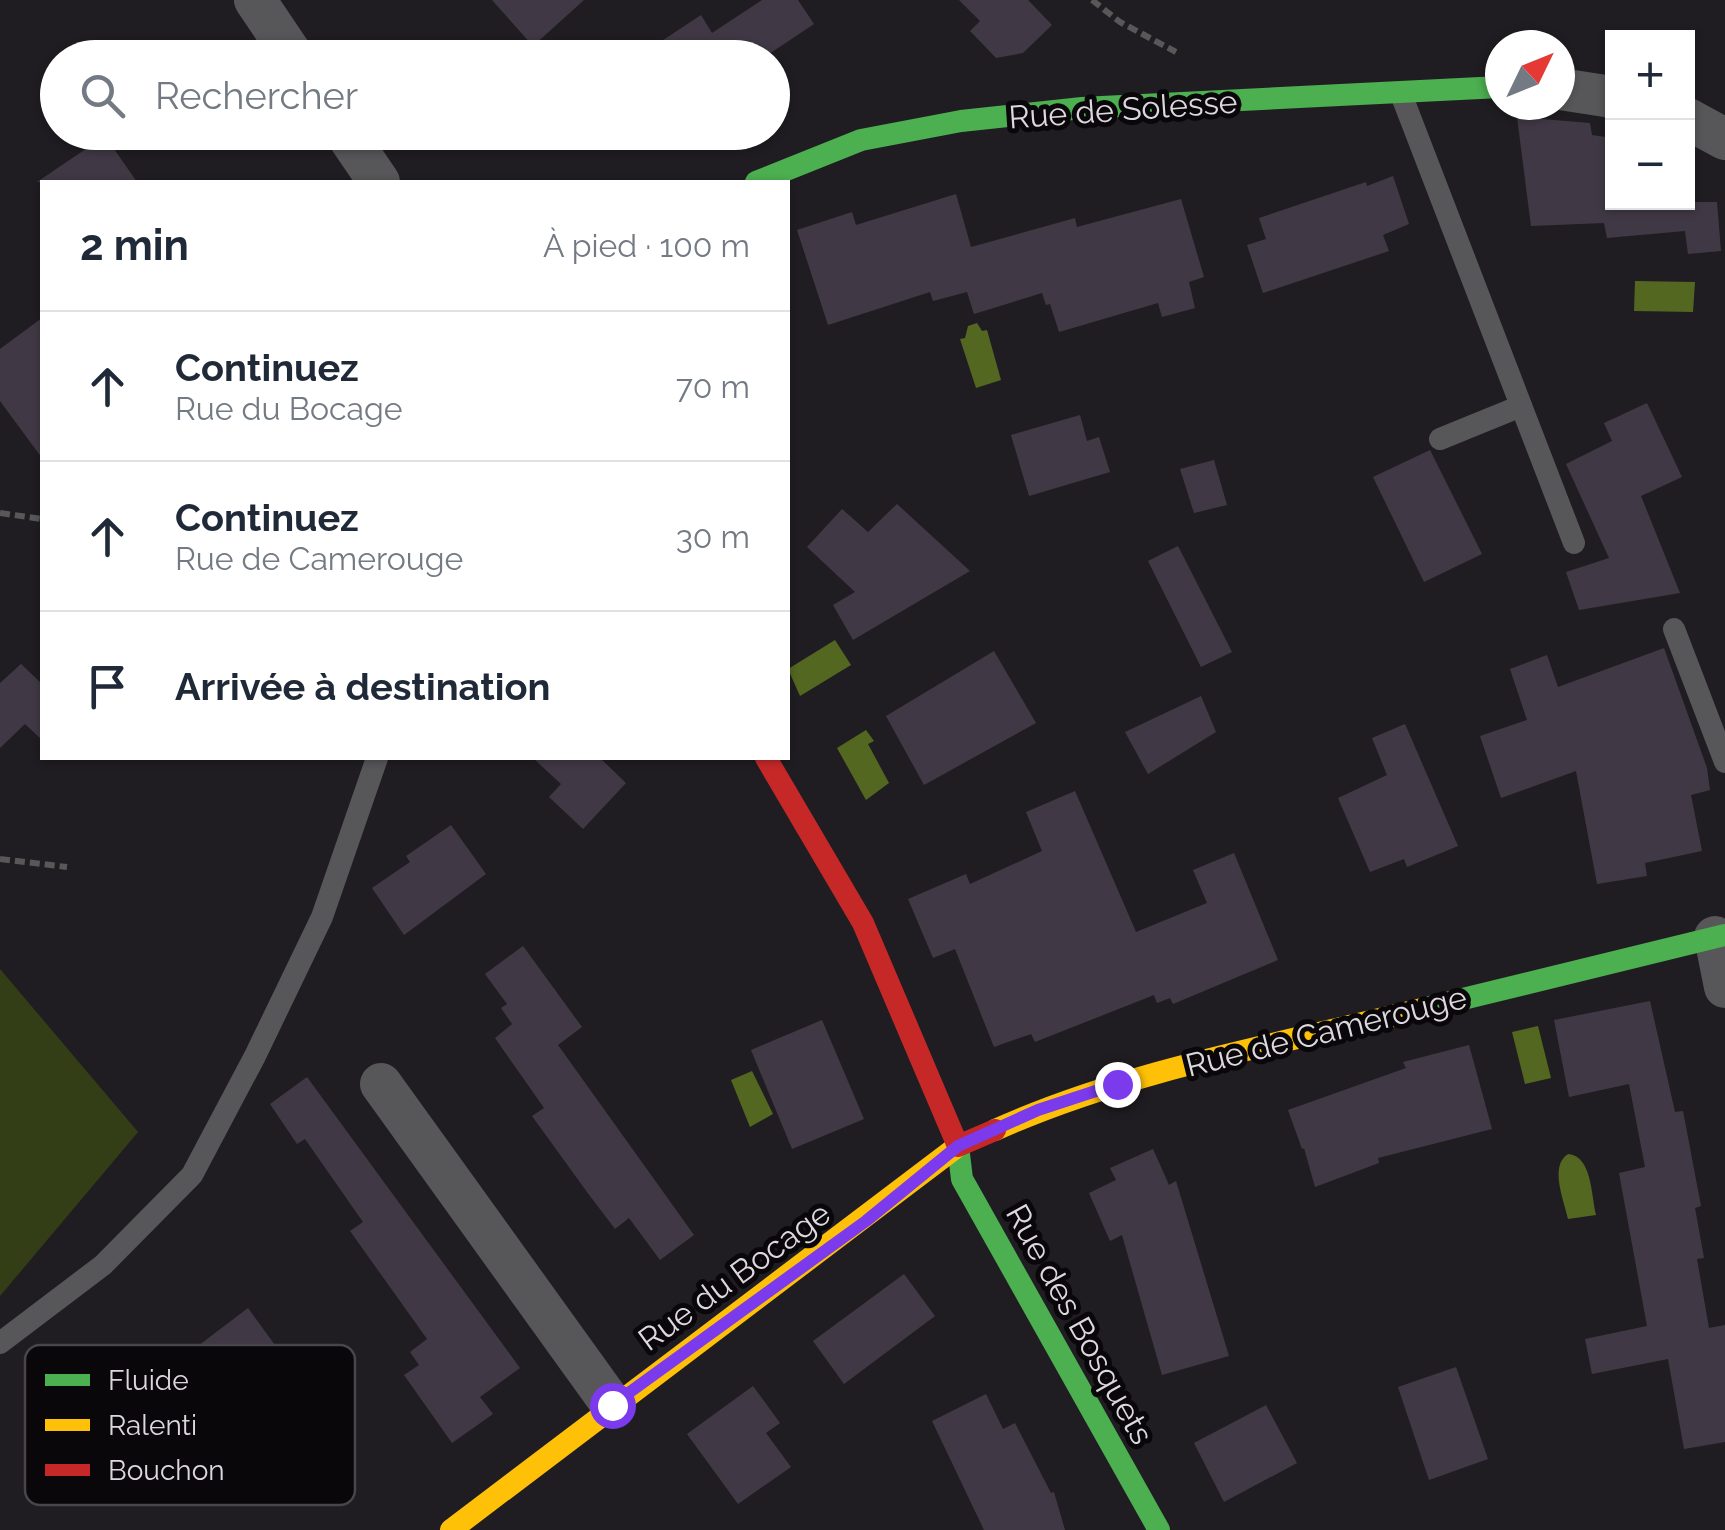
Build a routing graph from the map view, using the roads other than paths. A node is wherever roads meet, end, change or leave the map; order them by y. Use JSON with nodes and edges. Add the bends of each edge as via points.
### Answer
{"nodes":[{"id":1,"x":254,"y":0,"type":"edge"},
{"id":2,"x":282,"y":40,"type":"edge"},
{"id":3,"x":1485,"y":87,"type":"edge"},
{"id":4,"x":1400,"y":90,"type":"junction"},
{"id":5,"x":1575,"y":91,"type":"edge"},
{"id":6,"x":1605,"y":96,"type":"edge"},
{"id":7,"x":1695,"y":123,"type":"edge"},
{"id":8,"x":1725,"y":138,"type":"edge"},
{"id":9,"x":357,"y":150,"type":"edge"},
{"id":10,"x":378,"y":180,"type":"edge"},
{"id":11,"x":760,"y":180,"type":"edge"},
{"id":12,"x":1521,"y":406,"type":"junction"},
{"id":13,"x":1440,"y":439,"type":"dead end"},
{"id":14,"x":1574,"y":543,"type":"dead end"},
{"id":15,"x":1674,"y":629,"type":"dead end"},
{"id":16,"x":376,"y":760,"type":"edge"},
{"id":17,"x":767,"y":760,"type":"edge"},
{"id":18,"x":1725,"y":762,"type":"edge"},
{"id":19,"x":1720,"y":936,"type":"edge"},
{"id":20,"x":1725,"y":987,"type":"edge"},
{"id":21,"x":381,"y":1084,"type":"dead end"},
{"id":22,"x":958,"y":1146,"type":"junction"},
{"id":23,"x":0,"y":1343,"type":"edge"},
{"id":24,"x":612,"y":1405,"type":"junction"},
{"id":25,"x":451,"y":1530,"type":"edge"},
{"id":26,"x":1159,"y":1530,"type":"edge"}],
"edges":[{"from":1,"to":2,"type":"street"},
{"from":3,"to":4,"type":"street","name":"Rue de Solesse"},
{"from":4,"to":11,"type":"street","name":"Rue de Solesse","via":[[961,121],[861,140]]},
{"from":4,"to":12,"type":"lane"},
{"from":5,"to":6,"type":"street"},
{"from":7,"to":8,"type":"street"},
{"from":9,"to":10,"type":"street"},
{"from":12,"to":13,"type":"lane"},
{"from":12,"to":14,"type":"lane"},
{"from":15,"to":18,"type":"lane"},
{"from":16,"to":23,"type":"lane","via":[[322,917],[192,1175],[103,1265]]},
{"from":17,"to":22,"type":"street","via":[[863,923]]},
{"from":19,"to":20,"type":"street","name":"Rue de Camerouge"},
{"from":19,"to":22,"type":"street","name":"Rue de Camerouge","via":[[1117,1084]]},
{"from":21,"to":24,"type":"street"},
{"from":22,"to":24,"type":"street","name":"Rue du Bocage"},
{"from":22,"to":26,"type":"street","name":"Rue des Bosquets","via":[[962,1179]]},
{"from":24,"to":25,"type":"street","name":"Rue du Bocage"}]}
